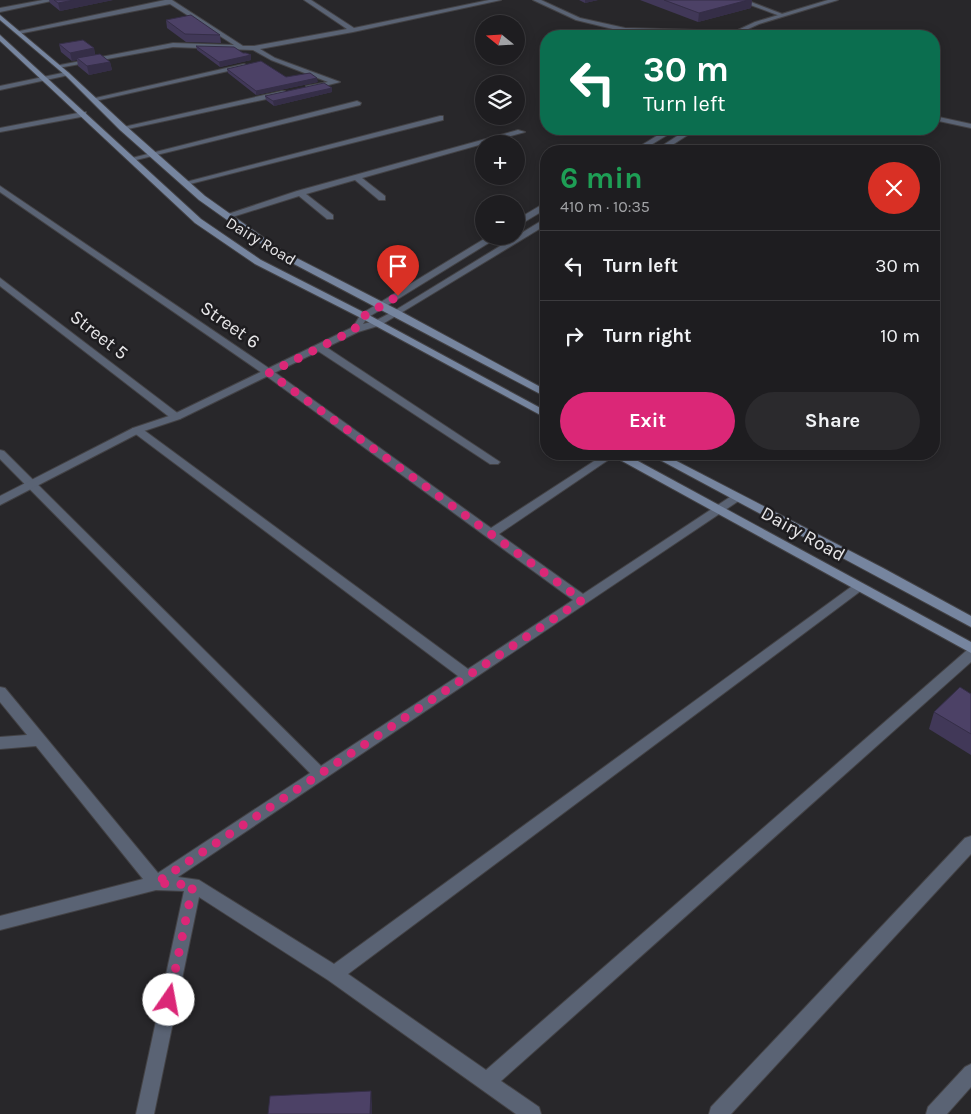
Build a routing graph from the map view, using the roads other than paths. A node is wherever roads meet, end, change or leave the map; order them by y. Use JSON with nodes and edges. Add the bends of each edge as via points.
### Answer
{"nodes":[{"id":1,"x":53,"y":0,"type":"edge"},
{"id":2,"x":308,"y":0,"type":"edge"},
{"id":3,"x":469,"y":0,"type":"edge"},
{"id":4,"x":498,"y":0,"type":"edge"},
{"id":5,"x":536,"y":0,"type":"edge"},
{"id":6,"x":740,"y":0,"type":"edge"},
{"id":7,"x":835,"y":0,"type":"edge"},
{"id":8,"x":169,"y":1,"type":"edge"},
{"id":9,"x":478,"y":4,"type":"junction"},
{"id":10,"x":0,"y":10,"type":"edge"},
{"id":11,"x":782,"y":15,"type":"junction"},
{"id":12,"x":0,"y":17,"type":"edge"},
{"id":13,"x":353,"y":30,"type":"junction"},
{"id":14,"x":625,"y":30,"type":"edge"},
{"id":15,"x":742,"y":30,"type":"edge"},
{"id":16,"x":18,"y":32,"type":"junction"},
{"id":17,"x":0,"y":38,"type":"edge"},
{"id":18,"x":242,"y":48,"type":"junction"},
{"id":19,"x":254,"y":48,"type":"junction"},
{"id":20,"x":273,"y":59,"type":"junction"},
{"id":21,"x":264,"y":61,"type":"edge"},
{"id":22,"x":256,"y":63,"type":"edge"},
{"id":23,"x":58,"y":66,"type":"junction"},
{"id":24,"x":68,"y":74,"type":"junction"},
{"id":25,"x":46,"y":78,"type":"junction"},
{"id":26,"x":0,"y":88,"type":"edge"},
{"id":27,"x":297,"y":90,"type":"edge"},
{"id":28,"x":288,"y":92,"type":"edge"},
{"id":29,"x":95,"y":99,"type":"junction"},
{"id":30,"x":357,"y":103,"type":"dead end"},
{"id":31,"x":83,"y":114,"type":"junction"},
{"id":32,"x":440,"y":118,"type":"dead end"},
{"id":33,"x":940,"y":119,"type":"edge"},
{"id":34,"x":971,"y":126,"type":"edge"},
{"id":35,"x":123,"y":128,"type":"junction"},
{"id":36,"x":0,"y":130,"type":"edge"},
{"id":37,"x":521,"y":132,"type":"dead end"},
{"id":38,"x":663,"y":135,"type":"edge"},
{"id":39,"x":683,"y":135,"type":"edge"},
{"id":40,"x":646,"y":145,"type":"edge"},
{"id":41,"x":668,"y":145,"type":"edge"},
{"id":42,"x":154,"y":153,"type":"junction"},
{"id":43,"x":132,"y":159,"type":"junction"},
{"id":44,"x":357,"y":178,"type":"junction"},
{"id":45,"x":186,"y":183,"type":"junction"},
{"id":46,"x":0,"y":188,"type":"edge"},
{"id":47,"x":300,"y":194,"type":"junction"},
{"id":48,"x":382,"y":198,"type":"dead end"},
{"id":49,"x":540,"y":210,"type":"edge"},
{"id":50,"x":226,"y":216,"type":"junction"},
{"id":51,"x":330,"y":217,"type":"dead end"},
{"id":52,"x":525,"y":219,"type":"edge"},
{"id":53,"x":540,"y":224,"type":"edge"},
{"id":54,"x":481,"y":245,"type":"edge"},
{"id":55,"x":0,"y":281,"type":"edge"},
{"id":56,"x":382,"y":306,"type":"junction"},
{"id":57,"x":397,"y":313,"type":"junction"},
{"id":58,"x":364,"y":316,"type":"junction"},
{"id":59,"x":378,"y":323,"type":"junction"},
{"id":60,"x":354,"y":330,"type":"junction"},
{"id":61,"x":319,"y":347,"type":"junction"},
{"id":62,"x":269,"y":373,"type":"junction"},
{"id":63,"x":540,"y":391,"type":"edge"},
{"id":64,"x":540,"y":412,"type":"edge"},
{"id":65,"x":176,"y":417,"type":"junction"},
{"id":66,"x":137,"y":430,"type":"junction"},
{"id":67,"x":0,"y":453,"type":"edge"},
{"id":68,"x":603,"y":460,"type":"edge"},
{"id":69,"x":628,"y":460,"type":"edge"},
{"id":70,"x":666,"y":460,"type":"edge"},
{"id":71,"x":494,"y":462,"type":"dead end"},
{"id":72,"x":32,"y":484,"type":"junction"},
{"id":73,"x":736,"y":498,"type":"junction"},
{"id":74,"x":0,"y":501,"type":"edge"},
{"id":75,"x":717,"y":509,"type":"junction"},
{"id":76,"x":492,"y":534,"type":"junction"},
{"id":77,"x":860,"y":587,"type":"junction"},
{"id":78,"x":582,"y":600,"type":"junction"},
{"id":79,"x":971,"y":622,"type":"edge"},
{"id":80,"x":971,"y":648,"type":"edge"},
{"id":81,"x":971,"y":654,"type":"edge"},
{"id":82,"x":468,"y":676,"type":"junction"},
{"id":83,"x":0,"y":692,"type":"edge"},
{"id":84,"x":39,"y":740,"type":"junction"},
{"id":85,"x":0,"y":743,"type":"edge"},
{"id":86,"x":321,"y":775,"type":"junction"},
{"id":87,"x":971,"y":843,"type":"edge"},
{"id":88,"x":156,"y":883,"type":"junction"},
{"id":89,"x":193,"y":885,"type":"junction"},
{"id":90,"x":0,"y":923,"type":"edge"},
{"id":91,"x":334,"y":974,"type":"junction"},
{"id":92,"x":971,"y":1073,"type":"edge"},
{"id":93,"x":487,"y":1081,"type":"junction"},
{"id":94,"x":145,"y":1114,"type":"edge"},
{"id":95,"x":532,"y":1114,"type":"edge"},
{"id":96,"x":718,"y":1114,"type":"edge"},
{"id":97,"x":935,"y":1114,"type":"edge"}],
"edges":[{"from":1,"to":10,"type":"street"},
{"from":2,"to":13,"type":"street"},
{"from":3,"to":9,"type":"street"},
{"from":4,"to":9,"type":"street"},
{"from":5,"to":14,"type":"street","via":[[578,19]]},
{"from":6,"to":11,"type":"street"},
{"from":7,"to":11,"type":"street"},
{"from":8,"to":16,"type":"street"},
{"from":8,"to":18,"type":"street"},
{"from":9,"to":13,"type":"street"},
{"from":11,"to":15,"type":"street"},
{"from":12,"to":16,"type":"main road","name":"Dairy Road"},
{"from":13,"to":19,"type":"street"},
{"from":16,"to":23,"type":"main road","name":"Dairy Road"},
{"from":17,"to":25,"type":"main road","name":"Dairy Road"},
{"from":18,"to":19,"type":"street"},
{"from":18,"to":23,"type":"street","via":[[173,45]]},
{"from":19,"to":20,"type":"street"},
{"from":20,"to":21,"type":"street"},
{"from":20,"to":27,"type":"street","via":[[336,82]]},
{"from":22,"to":29,"type":"street"},
{"from":23,"to":24,"type":"main road","name":"Dairy Road"},
{"from":24,"to":25,"type":"street"},
{"from":24,"to":29,"type":"main road","name":"Dairy Road"},
{"from":25,"to":26,"type":"street"},
{"from":25,"to":31,"type":"main road","name":"Dairy Road"},
{"from":28,"to":35,"type":"street"},
{"from":29,"to":35,"type":"main road","name":"Dairy Road"},
{"from":30,"to":42,"type":"street"},
{"from":31,"to":36,"type":"street"},
{"from":31,"to":43,"type":"main road","name":"Dairy Road"},
{"from":32,"to":45,"type":"street"},
{"from":33,"to":34,"type":"street"},
{"from":35,"to":42,"type":"main road","name":"Dairy Road"},
{"from":37,"to":44,"type":"street"},
{"from":38,"to":40,"type":"street"},
{"from":39,"to":41,"type":"street"},
{"from":42,"to":43,"type":"street"},
{"from":42,"to":45,"type":"main road","name":"Dairy Road"},
{"from":43,"to":58,"type":"main road","name":"Dairy Road","via":[[198,221],[228,243],[258,262]]},
{"from":44,"to":47,"type":"street"},
{"from":44,"to":48,"type":"street"},
{"from":45,"to":50,"type":"main road","name":"Dairy Road"},
{"from":46,"to":62,"type":"street","name":"Street 6"},
{"from":47,"to":50,"type":"street"},
{"from":47,"to":51,"type":"street"},
{"from":49,"to":52,"type":"street"},
{"from":50,"to":56,"type":"main road","name":"Dairy Road","via":[[278,252]]},
{"from":53,"to":57,"type":"street"},
{"from":54,"to":56,"type":"street"},
{"from":55,"to":65,"type":"street","name":"Street 5"},
{"from":56,"to":57,"type":"main road","name":"Dairy Road"},
{"from":56,"to":58,"type":"street"},
{"from":57,"to":59,"type":"street"},
{"from":57,"to":63,"type":"main road","name":"Dairy Road"},
{"from":58,"to":59,"type":"main road","name":"Dairy Road"},
{"from":58,"to":60,"type":"street"},
{"from":59,"to":60,"type":"street"},
{"from":59,"to":64,"type":"main road","name":"Dairy Road"},
{"from":60,"to":61,"type":"street"},
{"from":61,"to":62,"type":"street"},
{"from":61,"to":71,"type":"street"},
{"from":62,"to":65,"type":"street"},
{"from":62,"to":76,"type":"street","name":"Street 6"},
{"from":65,"to":66,"type":"street"},
{"from":66,"to":72,"type":"street"},
{"from":66,"to":82,"type":"street"},
{"from":67,"to":72,"type":"street"},
{"from":68,"to":76,"type":"street"},
{"from":69,"to":75,"type":"main road","name":"Dairy Road"},
{"from":70,"to":73,"type":"main road","name":"Dairy Road"},
{"from":72,"to":74,"type":"street"},
{"from":72,"to":86,"type":"street"},
{"from":73,"to":75,"type":"street"},
{"from":73,"to":79,"type":"main road","name":"Dairy Road"},
{"from":75,"to":77,"type":"main road","name":"Dairy Road"},
{"from":75,"to":78,"type":"street"},
{"from":76,"to":78,"type":"street","name":"Street 6"},
{"from":77,"to":80,"type":"main road","name":"Dairy Road"},
{"from":77,"to":91,"type":"street"},
{"from":78,"to":82,"type":"street"},
{"from":81,"to":93,"type":"street"},
{"from":82,"to":86,"type":"street"},
{"from":83,"to":84,"type":"street"},
{"from":84,"to":85,"type":"street"},
{"from":84,"to":88,"type":"street"},
{"from":86,"to":88,"type":"street"},
{"from":87,"to":96,"type":"street"},
{"from":88,"to":89,"type":"street"},
{"from":88,"to":90,"type":"street"},
{"from":89,"to":91,"type":"street"},
{"from":89,"to":94,"type":"street"},
{"from":91,"to":93,"type":"street"},
{"from":92,"to":97,"type":"street"},
{"from":93,"to":95,"type":"street"}]}
